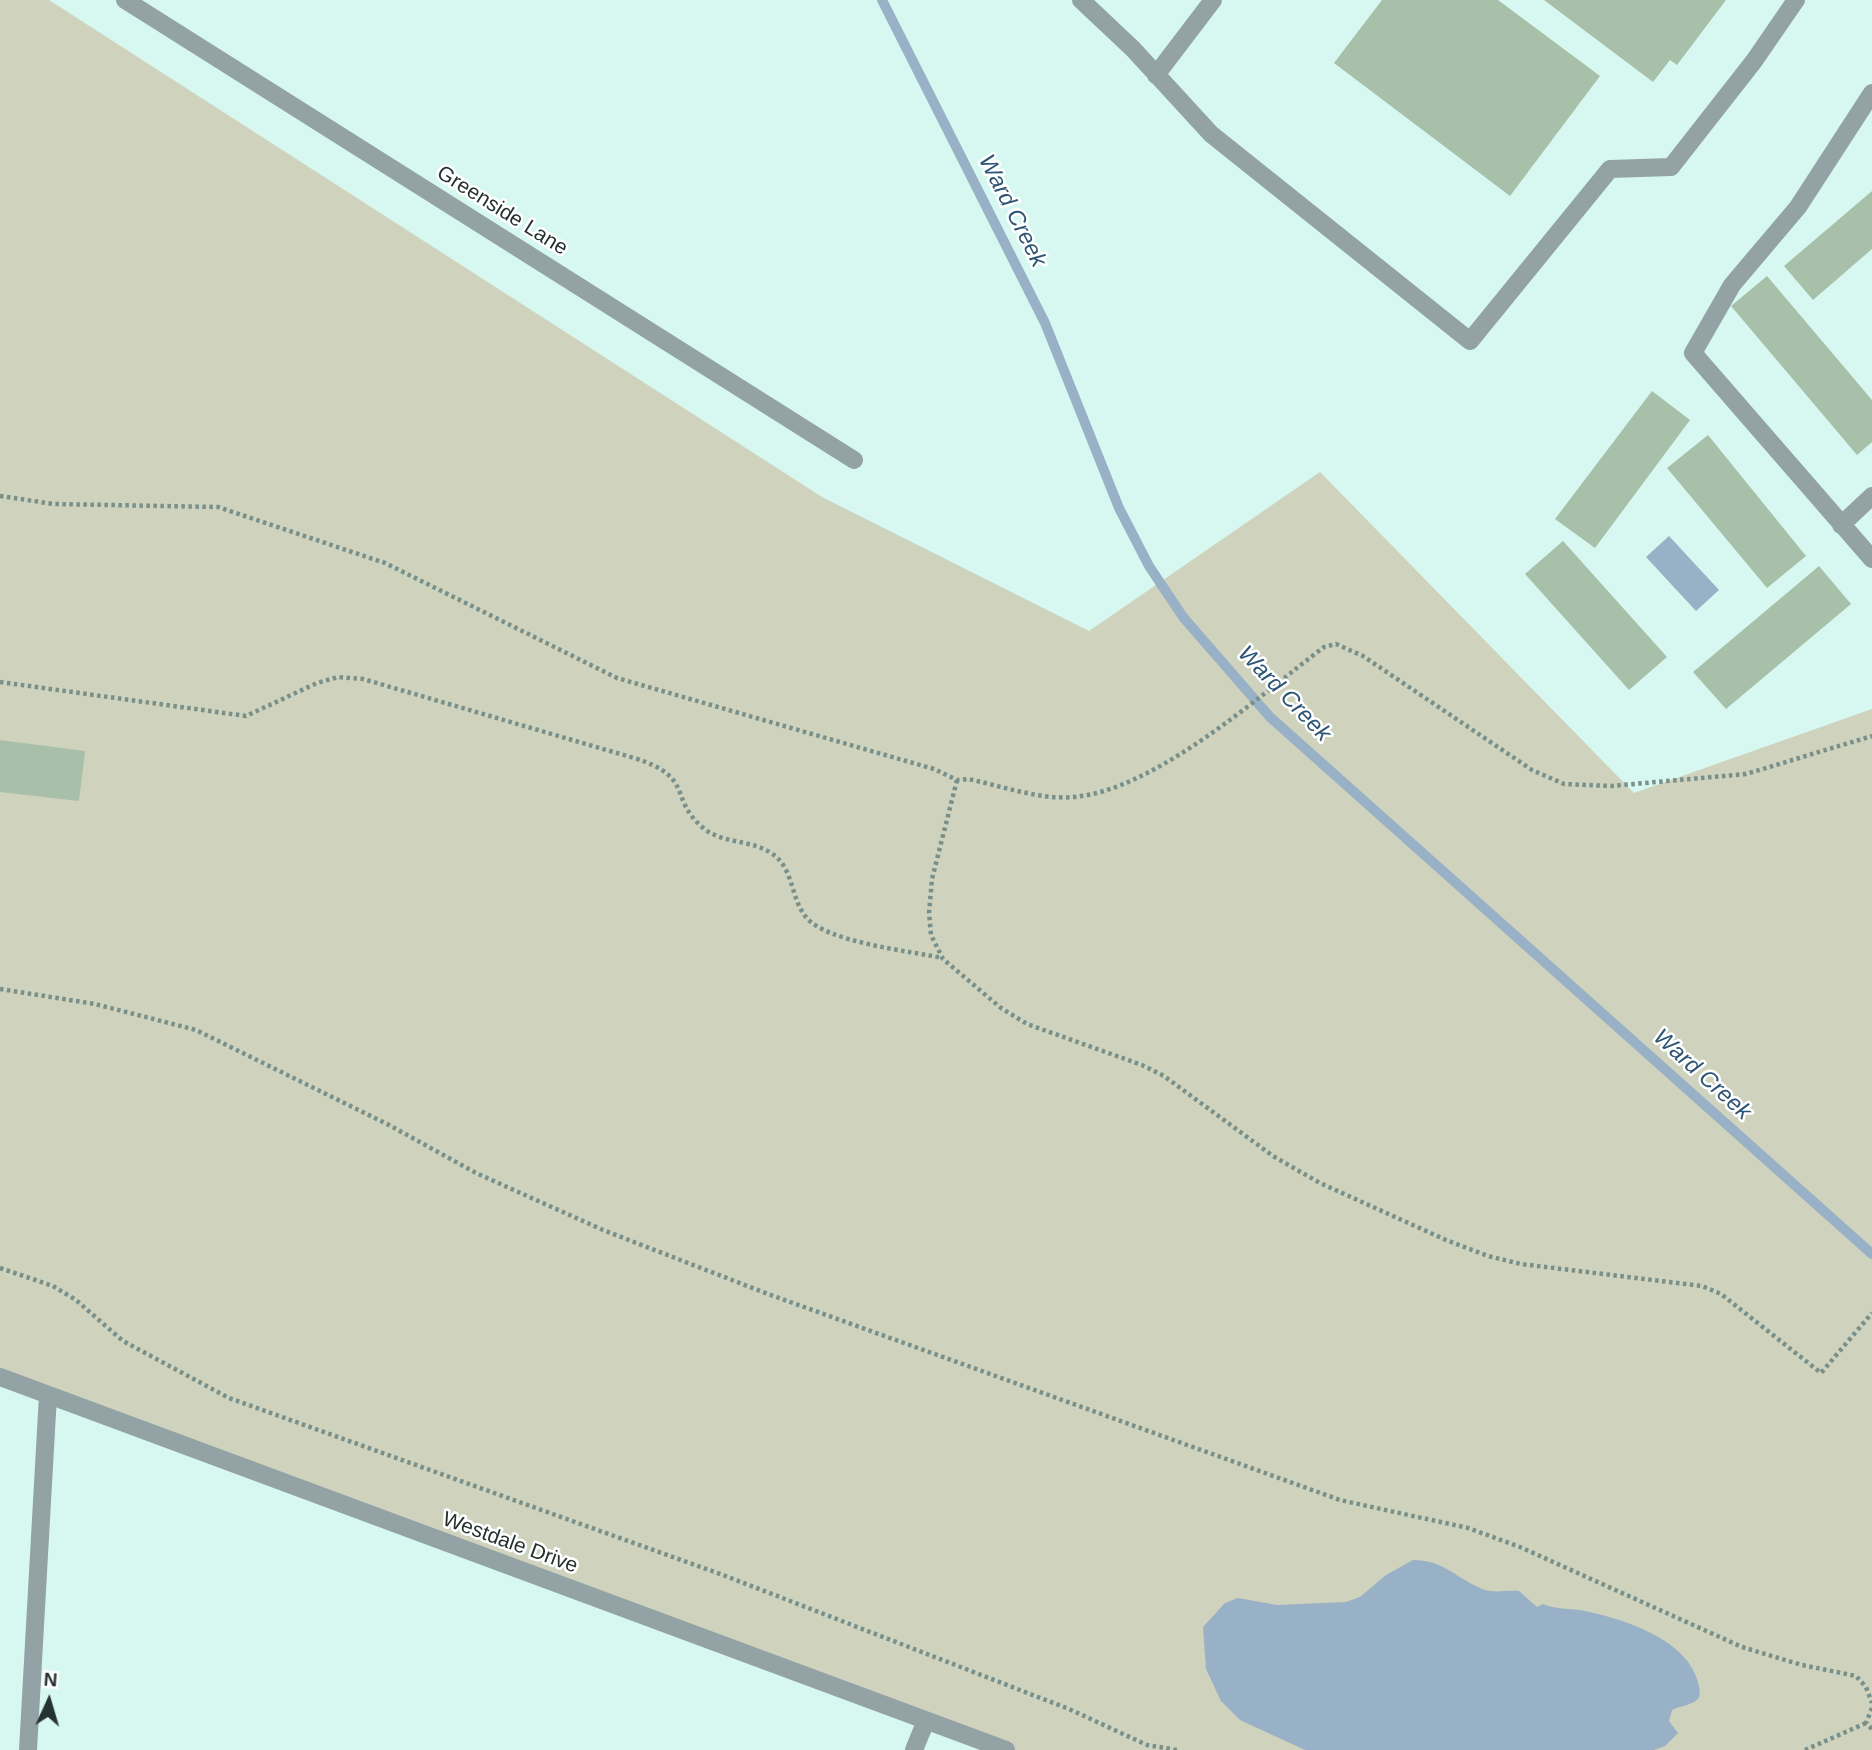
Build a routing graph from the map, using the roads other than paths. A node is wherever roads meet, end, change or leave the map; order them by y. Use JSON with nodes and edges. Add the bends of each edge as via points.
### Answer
{"nodes":[{"id":1,"x":125,"y":0,"type":"edge"},
{"id":2,"x":1213,"y":0,"type":"edge"},
{"id":3,"x":1796,"y":0,"type":"edge"},
{"id":4,"x":1090,"y":3,"type":"edge"},
{"id":5,"x":1156,"y":75,"type":"junction"},
{"id":6,"x":1872,"y":93,"type":"edge"},
{"id":7,"x":854,"y":460,"type":"dead end"},
{"id":8,"x":1872,"y":496,"type":"edge"},
{"id":9,"x":1842,"y":525,"type":"junction"},
{"id":10,"x":1872,"y":559,"type":"edge"},
{"id":11,"x":0,"y":1377,"type":"edge"},
{"id":12,"x":48,"y":1395,"type":"junction"},
{"id":13,"x":926,"y":1723,"type":"junction"},
{"id":14,"x":28,"y":1750,"type":"edge"},
{"id":15,"x":914,"y":1750,"type":"edge"},
{"id":16,"x":1006,"y":1750,"type":"edge"}],
"edges":[{"from":1,"to":7,"type":"street","name":"Greenside Lane"},
{"from":2,"to":5,"type":"street"},
{"from":3,"to":5,"type":"street","via":[[1671,167],[1610,169],[1470,341],[1211,134]]},
{"from":4,"to":5,"type":"street"},
{"from":6,"to":9,"type":"street","via":[[1798,207],[1732,285],[1693,353]]},
{"from":8,"to":9,"type":"street"},
{"from":9,"to":10,"type":"street"},
{"from":11,"to":12,"type":"street","name":"Westdale Drive"},
{"from":12,"to":13,"type":"street","name":"Westdale Drive"},
{"from":12,"to":14,"type":"street"},
{"from":13,"to":15,"type":"street"},
{"from":13,"to":16,"type":"street","name":"Westdale Drive"}]}
